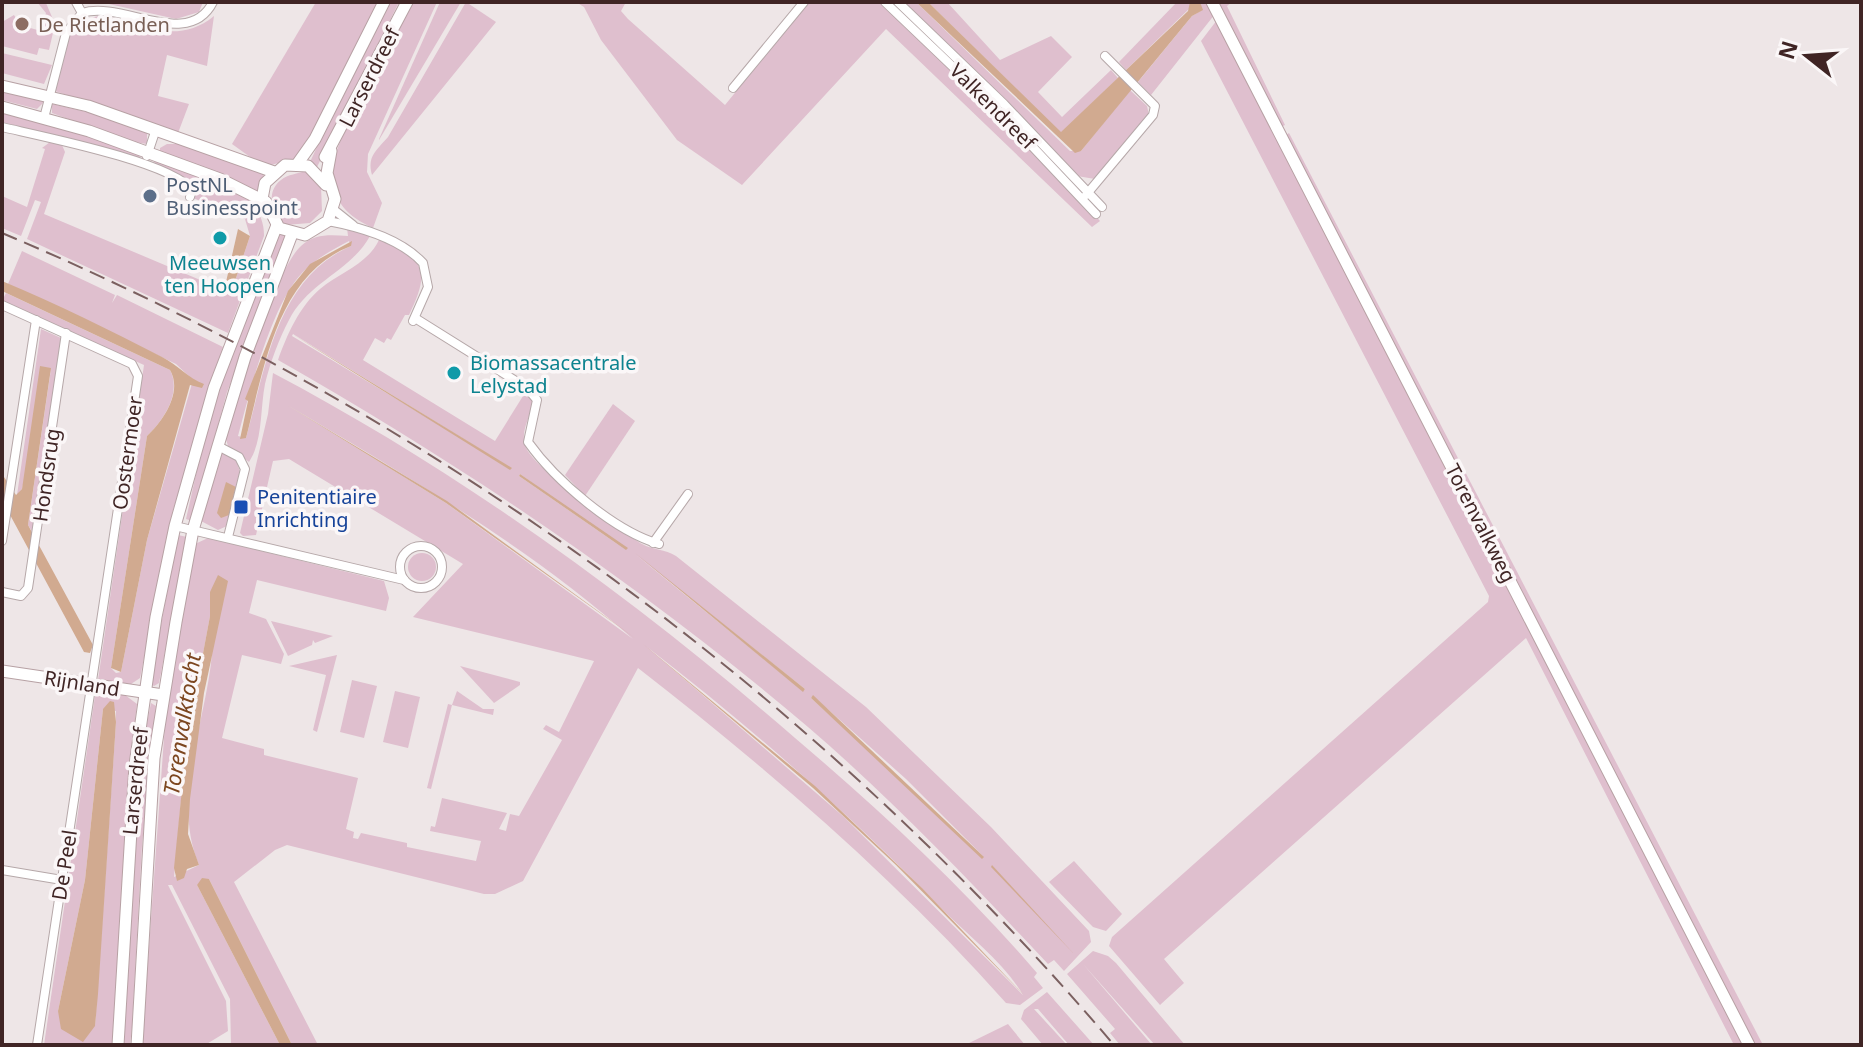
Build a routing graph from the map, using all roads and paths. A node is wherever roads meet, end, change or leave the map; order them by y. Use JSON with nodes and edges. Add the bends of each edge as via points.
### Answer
{"nodes":[{"id":1,"x":76,"y":2,"type":"edge"},
{"id":2,"x":213,"y":2,"type":"edge"},
{"id":3,"x":384,"y":2,"type":"edge"},
{"id":4,"x":407,"y":2,"type":"edge"},
{"id":5,"x":804,"y":2,"type":"edge"},
{"id":6,"x":885,"y":2,"type":"edge"},
{"id":7,"x":898,"y":2,"type":"edge"},
{"id":8,"x":1212,"y":2,"type":"edge"},
{"id":9,"x":82,"y":13,"type":"junction"},
{"id":10,"x":1105,"y":56,"type":"dead end"},
{"id":11,"x":2,"y":86,"type":"edge"},
{"id":12,"x":733,"y":88,"type":"dead end"},
{"id":13,"x":49,"y":97,"type":"junction"},
{"id":14,"x":2,"y":107,"type":"edge"},
{"id":15,"x":44,"y":118,"type":"junction"},
{"id":16,"x":2,"y":127,"type":"edge"},
{"id":17,"x":156,"y":129,"type":"junction"},
{"id":18,"x":149,"y":150,"type":"junction"},
{"id":19,"x":144,"y":164,"type":"junction"},
{"id":20,"x":301,"y":164,"type":"junction"},
{"id":21,"x":274,"y":172,"type":"junction"},
{"id":22,"x":323,"y":174,"type":"junction"},
{"id":23,"x":1086,"y":195,"type":"junction"},
{"id":24,"x":190,"y":197,"type":"dead end"},
{"id":25,"x":264,"y":200,"type":"junction"},
{"id":26,"x":331,"y":207,"type":"junction"},
{"id":27,"x":1099,"y":210,"type":"dead end"},
{"id":28,"x":328,"y":221,"type":"junction"},
{"id":29,"x":273,"y":225,"type":"junction"},
{"id":30,"x":354,"y":225,"type":"junction"},
{"id":31,"x":296,"y":235,"type":"junction"},
{"id":32,"x":2,"y":305,"type":"edge"},
{"id":33,"x":36,"y":320,"type":"junction"},
{"id":34,"x":66,"y":333,"type":"junction"},
{"id":35,"x":218,"y":446,"type":"junction"},
{"id":36,"x":688,"y":494,"type":"dead end"},
{"id":37,"x":175,"y":526,"type":"junction"},
{"id":38,"x":193,"y":530,"type":"junction"},
{"id":39,"x":228,"y":537,"type":"junction"},
{"id":40,"x":2,"y":541,"type":"edge"},
{"id":41,"x":404,"y":580,"type":"junction"},
{"id":42,"x":2,"y":592,"type":"edge"},
{"id":43,"x":2,"y":671,"type":"edge"},
{"id":44,"x":92,"y":685,"type":"junction"},
{"id":45,"x":144,"y":692,"type":"junction"},
{"id":46,"x":163,"y":695,"type":"junction"},
{"id":47,"x":2,"y":870,"type":"edge"},
{"id":48,"x":62,"y":880,"type":"junction"},
{"id":49,"x":119,"y":1043,"type":"edge"},
{"id":50,"x":136,"y":1043,"type":"edge"},
{"id":51,"x":37,"y":1045,"type":"edge"},
{"id":52,"x":1749,"y":1045,"type":"edge"}],
"edges":[{"from":1,"to":9,"type":"street"},
{"from":2,"to":9,"type":"street","via":[[204,17],[188,24],[103,8]]},
{"from":3,"to":20,"type":"main road","name":"Larserdreef"},
{"from":4,"to":22,"type":"main road","name":"Larserdreef"},
{"from":5,"to":12,"type":"street"},
{"from":6,"to":23,"type":"street","name":"Valkendreef"},
{"from":7,"to":23,"type":"street","name":"Valkendreef"},
{"from":8,"to":52,"type":"main road","name":"Torenvalkweg"},
{"from":9,"to":13,"type":"street","via":[[66,33]]},
{"from":10,"to":23,"type":"street","via":[[1155,106]]},
{"from":11,"to":13,"type":"main road"},
{"from":13,"to":15,"type":"street"},
{"from":13,"to":17,"type":"main road"},
{"from":14,"to":15,"type":"main road"},
{"from":15,"to":18,"type":"main road"},
{"from":16,"to":19,"type":"street"},
{"from":17,"to":18,"type":"street"},
{"from":17,"to":21,"type":"main road"},
{"from":18,"to":19,"type":"street"},
{"from":18,"to":25,"type":"main road"},
{"from":19,"to":24,"type":"street","via":[[187,183]]},
{"from":20,"to":21,"type":"main road"},
{"from":20,"to":22,"type":"main road"},
{"from":20,"to":25,"type":"main road","via":[[277,176]]},
{"from":21,"to":25,"type":"main road","via":[[265,183]]},
{"from":22,"to":26,"type":"main road","via":[[335,192]]},
{"from":23,"to":27,"type":"street","name":"Valkendreef"},
{"from":25,"to":29,"type":"main road"},
{"from":26,"to":28,"type":"main road"},
{"from":26,"to":30,"type":"street"},
{"from":26,"to":31,"type":"main road","via":[[317,224]]},
{"from":28,"to":30,"type":"street"},
{"from":28,"to":31,"type":"main road","via":[[318,231]]},
{"from":29,"to":31,"type":"main road"},
{"from":29,"to":37,"type":"main road","name":"Larserdreef","via":[[214,388]]},
{"from":30,"to":36,"type":"street","via":[[423,263],[428,287],[414,320],[527,388],[537,400],[528,442],[580,496],[656,544]]},
{"from":31,"to":35,"type":"main road","name":"Larserdreef","via":[[250,344]]},
{"from":32,"to":33,"type":"street","name":"Oostermoer"},
{"from":33,"to":34,"type":"street","name":"Oostermoer"},
{"from":33,"to":40,"type":"street","name":"Hondsrug"},
{"from":34,"to":42,"type":"street","name":"Hondsrug","via":[[28,588],[21,596]]},
{"from":34,"to":44,"type":"street","name":"Oostermoer","via":[[132,364],[138,376]]},
{"from":35,"to":38,"type":"main road","name":"Larserdreef"},
{"from":35,"to":39,"type":"street","via":[[239,457],[245,469]]},
{"from":37,"to":38,"type":"street"},
{"from":37,"to":45,"type":"main road","name":"Larserdreef"},
{"from":38,"to":39,"type":"street"},
{"from":38,"to":46,"type":"main road","name":"Larserdreef"},
{"from":39,"to":41,"type":"street"},
{"from":41,"to":41,"type":"street","via":[[415,588],[433,585],[442,568],[438,554],[418,546],[405,553],[400,566]]},
{"from":43,"to":44,"type":"main road","name":"Rijnland"},
{"from":44,"to":45,"type":"main road","name":"Rijnland"},
{"from":44,"to":48,"type":"street","name":"De Peel"},
{"from":45,"to":46,"type":"main road","name":"Rijnland"},
{"from":45,"to":49,"type":"main road","name":"Larserdreef","via":[[126,878]]},
{"from":46,"to":50,"type":"main road","name":"Larserdreef","via":[[154,758]]},
{"from":47,"to":48,"type":"street"},
{"from":48,"to":51,"type":"street","name":"De Peel"}]}
